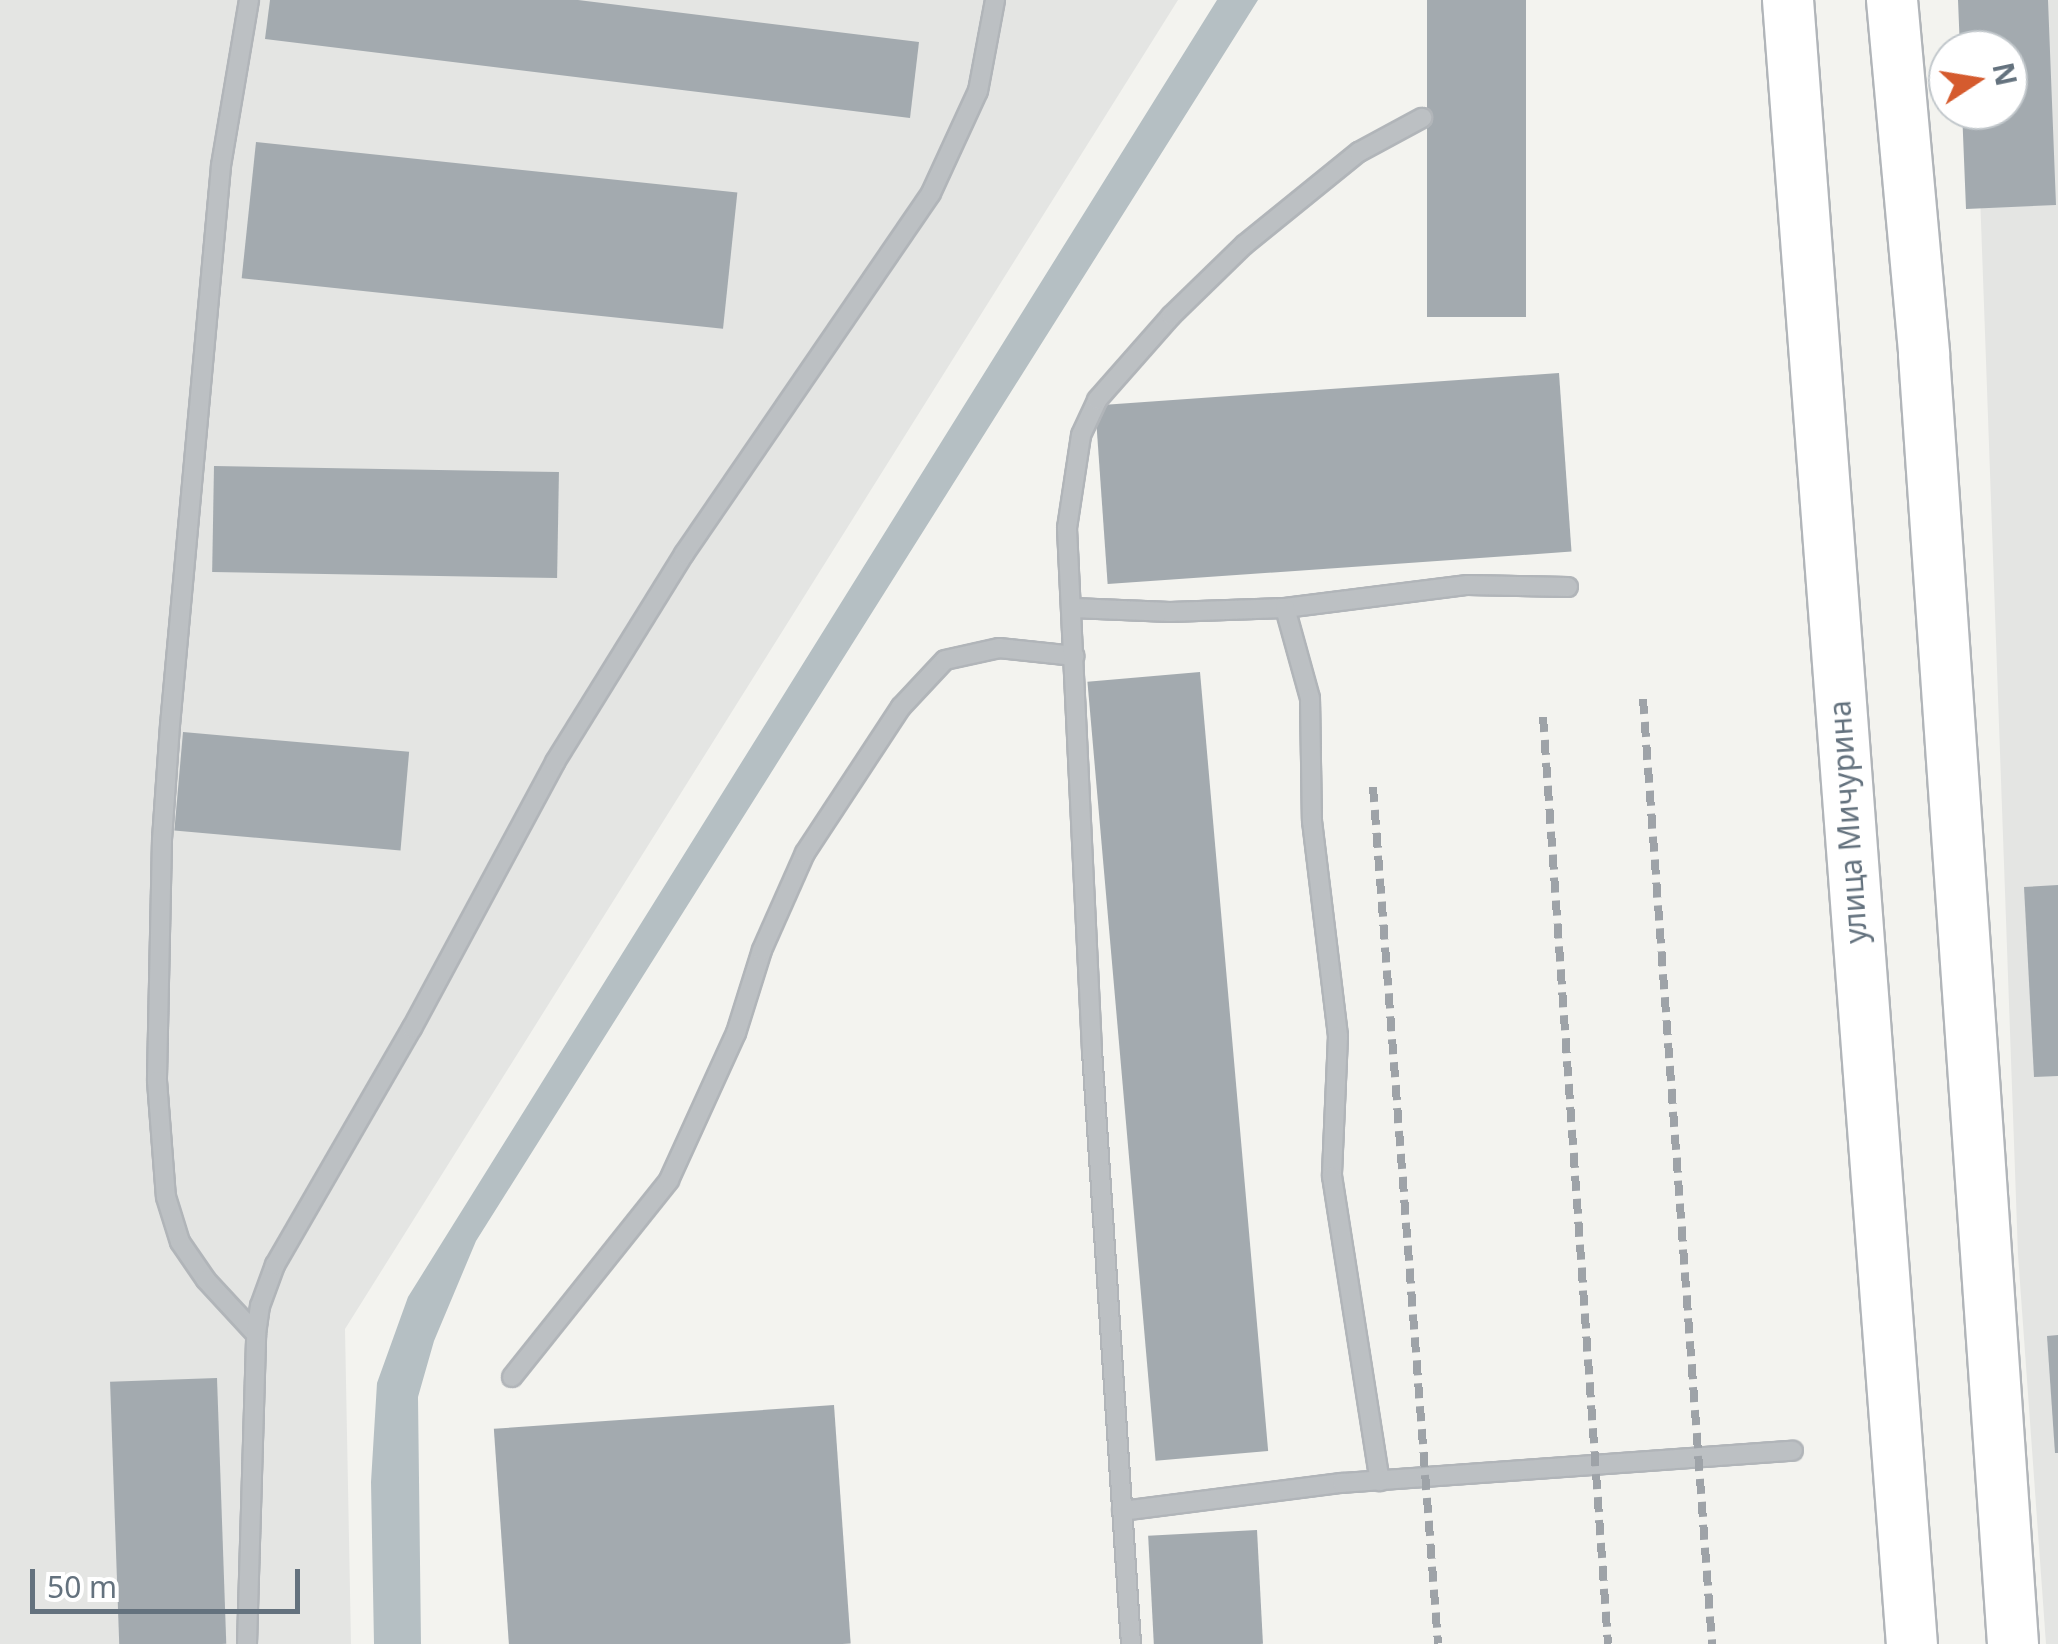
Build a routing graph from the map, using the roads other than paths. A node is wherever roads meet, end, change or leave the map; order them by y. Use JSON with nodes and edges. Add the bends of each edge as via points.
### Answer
{"nodes":[{"id":1,"x":249,"y":0,"type":"edge"},
{"id":2,"x":995,"y":0,"type":"edge"},
{"id":3,"x":1788,"y":0,"type":"edge"},
{"id":4,"x":1892,"y":0,"type":"edge"},
{"id":5,"x":1422,"y":118,"type":"dead end"},
{"id":6,"x":1568,"y":587,"type":"dead end"},
{"id":7,"x":1073,"y":608,"type":"junction"},
{"id":8,"x":1285,"y":608,"type":"junction"},
{"id":9,"x":1075,"y":656,"type":"junction"},
{"id":10,"x":256,"y":1334,"type":"junction"},
{"id":11,"x":512,"y":1377,"type":"dead end"},
{"id":12,"x":1793,"y":1451,"type":"dead end"},
{"id":13,"x":1380,"y":1481,"type":"junction"},
{"id":14,"x":1122,"y":1511,"type":"junction"},
{"id":15,"x":247,"y":1644,"type":"edge"},
{"id":16,"x":1131,"y":1644,"type":"edge"},
{"id":17,"x":1912,"y":1644,"type":"edge"},
{"id":18,"x":2014,"y":1644,"type":"edge"}],
"edges":[{"from":1,"to":10,"type":"lane","via":[[221,166],[170,725],[158,1081],[166,1197],[180,1242]]},
{"from":2,"to":10,"type":"lane","via":[[978,92],[931,193],[684,554],[555,762],[275,1265]]},
{"from":3,"to":17,"type":"main road","name":"улица Мичурина"},
{"from":4,"to":18,"type":"main road","via":[[1924,355]]},
{"from":5,"to":7,"type":"lane","via":[[1359,152],[1244,245],[1097,400],[1081,435],[1068,528]]},
{"from":6,"to":8,"type":"lane","via":[[1468,585]]},
{"from":7,"to":8,"type":"lane"},
{"from":7,"to":9,"type":"lane"},
{"from":8,"to":13,"type":"lane","via":[[1310,698],[1312,820],[1338,1036],[1332,1176]]},
{"from":9,"to":11,"type":"lane","via":[[1000,648],[945,660],[901,708],[805,854],[762,950],[736,1033],[668,1180]]},
{"from":9,"to":14,"type":"lane"},
{"from":10,"to":15,"type":"lane"},
{"from":12,"to":13,"type":"lane"},
{"from":13,"to":14,"type":"lane"},
{"from":14,"to":16,"type":"lane"}]}
